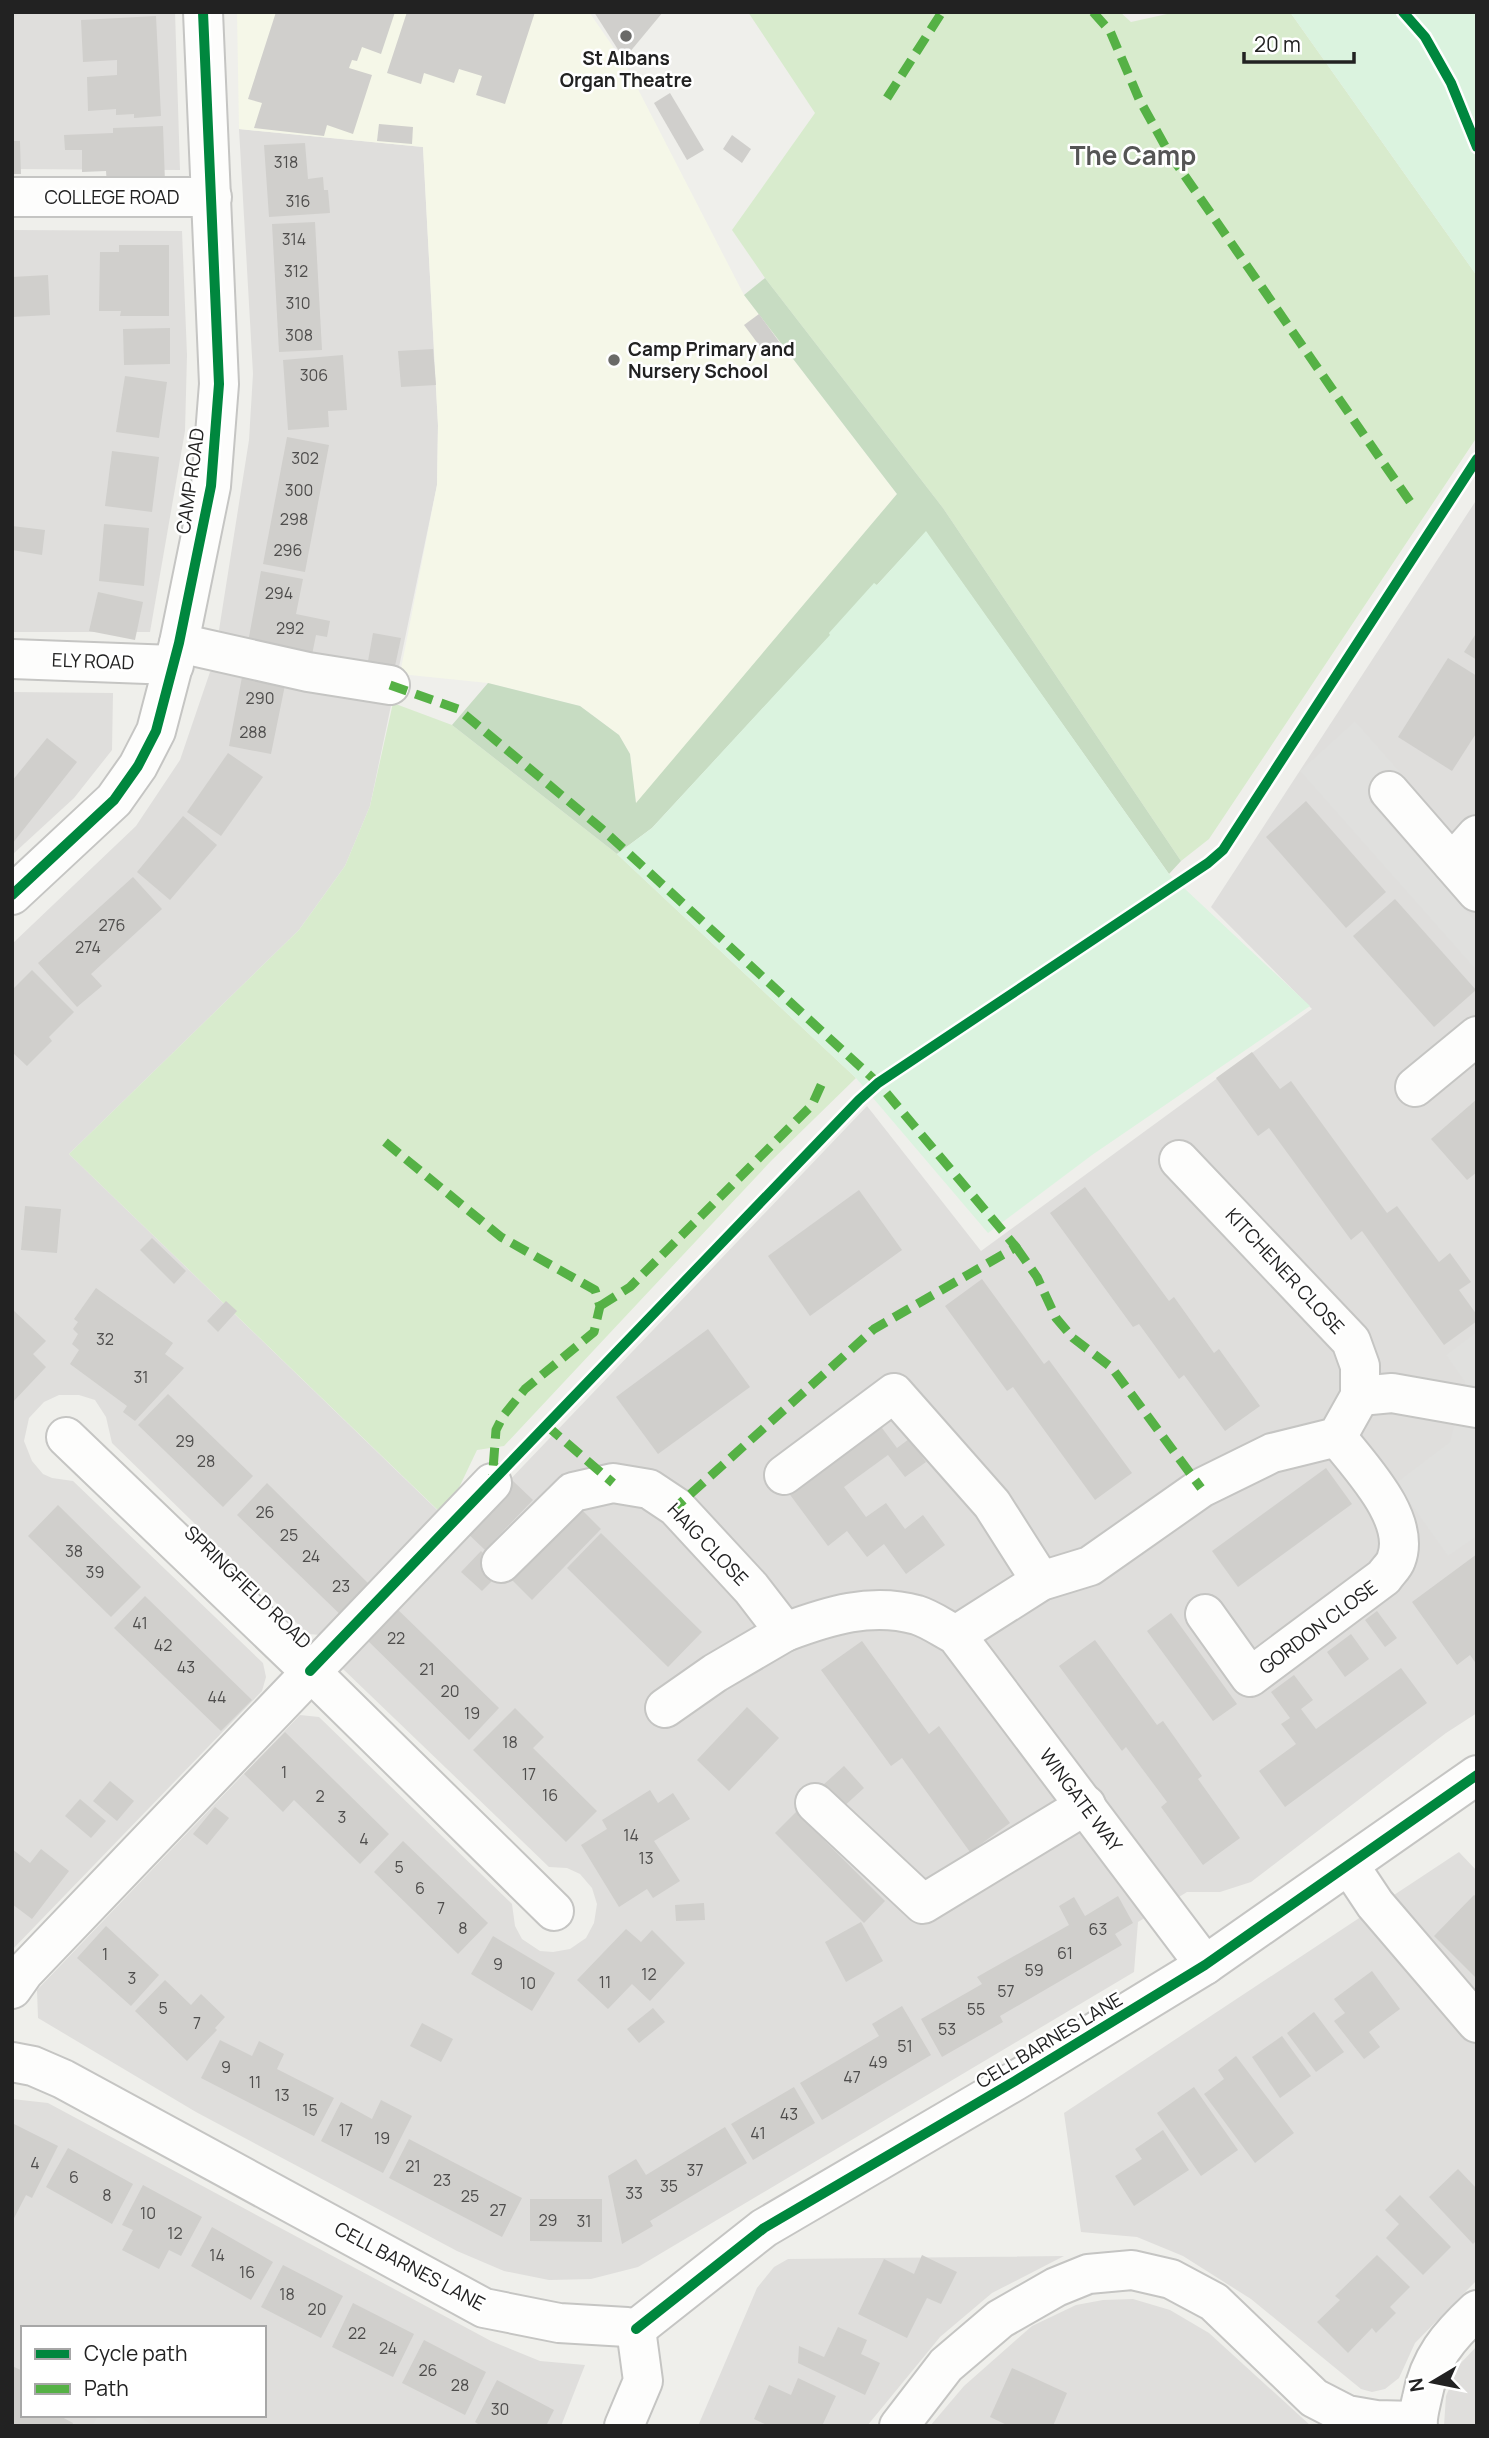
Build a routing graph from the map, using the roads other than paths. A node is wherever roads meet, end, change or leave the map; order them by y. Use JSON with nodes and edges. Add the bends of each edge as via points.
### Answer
{"nodes":[{"id":1,"x":203,"y":12,"type":"edge"},
{"id":2,"x":12,"y":197,"type":"edge"},
{"id":3,"x":212,"y":197,"type":"junction"},
{"id":4,"x":177,"y":654,"type":"junction"},
{"id":5,"x":12,"y":659,"type":"edge"},
{"id":6,"x":390,"y":685,"type":"dead end"},
{"id":7,"x":1389,"y":791,"type":"dead end"},
{"id":8,"x":1464,"y":849,"type":"edge"},
{"id":9,"x":1477,"y":892,"type":"edge"},
{"id":10,"x":12,"y":895,"type":"edge"},
{"id":11,"x":1477,"y":1036,"type":"edge"},
{"id":12,"x":1415,"y":1087,"type":"dead end"},
{"id":13,"x":1180,"y":1160,"type":"dead end"},
{"id":14,"x":1360,"y":1396,"type":"junction"},
{"id":15,"x":1477,"y":1408,"type":"edge"},
{"id":16,"x":66,"y":1437,"type":"dead end"},
{"id":17,"x":1337,"y":1437,"type":"junction"},
{"id":18,"x":784,"y":1475,"type":"dead end"},
{"id":19,"x":492,"y":1483,"type":"dead end"},
{"id":20,"x":501,"y":1563,"type":"dead end"},
{"id":21,"x":1041,"y":1581,"type":"junction"},
{"id":22,"x":1205,"y":1614,"type":"dead end"},
{"id":23,"x":785,"y":1632,"type":"junction"},
{"id":24,"x":956,"y":1635,"type":"junction"},
{"id":25,"x":310,"y":1671,"type":"junction"},
{"id":26,"x":664,"y":1708,"type":"dead end"},
{"id":27,"x":1477,"y":1775,"type":"edge"},
{"id":28,"x":815,"y":1803,"type":"dead end"},
{"id":29,"x":1086,"y":1805,"type":"junction"},
{"id":30,"x":1349,"y":1865,"type":"junction"},
{"id":31,"x":554,"y":1911,"type":"dead end"},
{"id":32,"x":1205,"y":1965,"type":"junction"},
{"id":33,"x":12,"y":1989,"type":"edge"},
{"id":34,"x":1477,"y":2023,"type":"edge"},
{"id":35,"x":12,"y":2062,"type":"edge"},
{"id":36,"x":1477,"y":2310,"type":"edge"},
{"id":37,"x":636,"y":2329,"type":"junction"},
{"id":38,"x":1418,"y":2423,"type":"edge"},
{"id":39,"x":624,"y":2426,"type":"edge"},
{"id":40,"x":900,"y":2426,"type":"edge"}],
"edges":[{"from":1,"to":3,"type":"street","name":"CAMP ROAD"},
{"from":2,"to":3,"type":"street","name":"COLLEGE ROAD"},
{"from":3,"to":4,"type":"street","name":"CAMP ROAD","via":[[219,384],[211,486]]},
{"from":4,"to":5,"type":"street","name":"ELY ROAD"},
{"from":4,"to":6,"type":"street","name":"ELY ROAD"},
{"from":4,"to":10,"type":"street","name":"CAMP ROAD","via":[[156,731],[138,766],[114,800]]},
{"from":7,"to":8,"type":"street"},
{"from":8,"to":9,"type":"street"},
{"from":11,"to":12,"type":"street"},
{"from":13,"to":14,"type":"street","name":"KITCHENER CLOSE","via":[[1351,1341],[1360,1366]]},
{"from":14,"to":15,"type":"street","via":[[1392,1393]]},
{"from":14,"to":17,"type":"street"},
{"from":16,"to":25,"type":"street","name":"SPRINGFIELD ROAD"},
{"from":17,"to":21,"type":"street","via":[[1272,1453],[1201,1488],[1090,1566]]},
{"from":17,"to":22,"type":"street","name":"GORDON CLOSE","via":[[1397,1522],[1396,1559],[1384,1577],[1250,1677]]},
{"from":18,"to":21,"type":"street","via":[[894,1393],[992,1504]]},
{"from":19,"to":25,"type":"street"},
{"from":20,"to":23,"type":"street","name":"HAIG CLOSE","via":[[573,1493],[613,1483],[649,1489],[676,1507]]},
{"from":21,"to":24,"type":"street"},
{"from":23,"to":24,"type":"street","via":[[845,1612],[887,1610],[919,1615]]},
{"from":23,"to":26,"type":"street"},
{"from":24,"to":29,"type":"street","name":"WINGATE WAY"},
{"from":25,"to":31,"type":"street","name":"SPRINGFIELD ROAD"},
{"from":25,"to":33,"type":"street","name":"SPRINGFIELD ROAD"},
{"from":27,"to":30,"type":"street","name":"CELL BARNES LANE"},
{"from":28,"to":29,"type":"street","via":[[923,1904]]},
{"from":29,"to":32,"type":"street","name":"WINGATE WAY"},
{"from":30,"to":32,"type":"street","name":"CELL BARNES LANE"},
{"from":30,"to":34,"type":"street","via":[[1375,1904]]},
{"from":32,"to":37,"type":"street","name":"CELL BARNES LANE","via":[[764,2228]]},
{"from":35,"to":37,"type":"street","name":"CELL BARNES LANE","via":[[63,2079],[484,2308],[559,2323]]},
{"from":36,"to":38,"type":"street","via":[[1435,2356],[1424,2384]]},
{"from":37,"to":39,"type":"street","via":[[643,2381]]},
{"from":38,"to":40,"type":"street","via":[[1347,2415],[1314,2398],[1214,2302],[1171,2279],[1132,2270],[1088,2274],[1000,2319],[946,2365]]}]}
